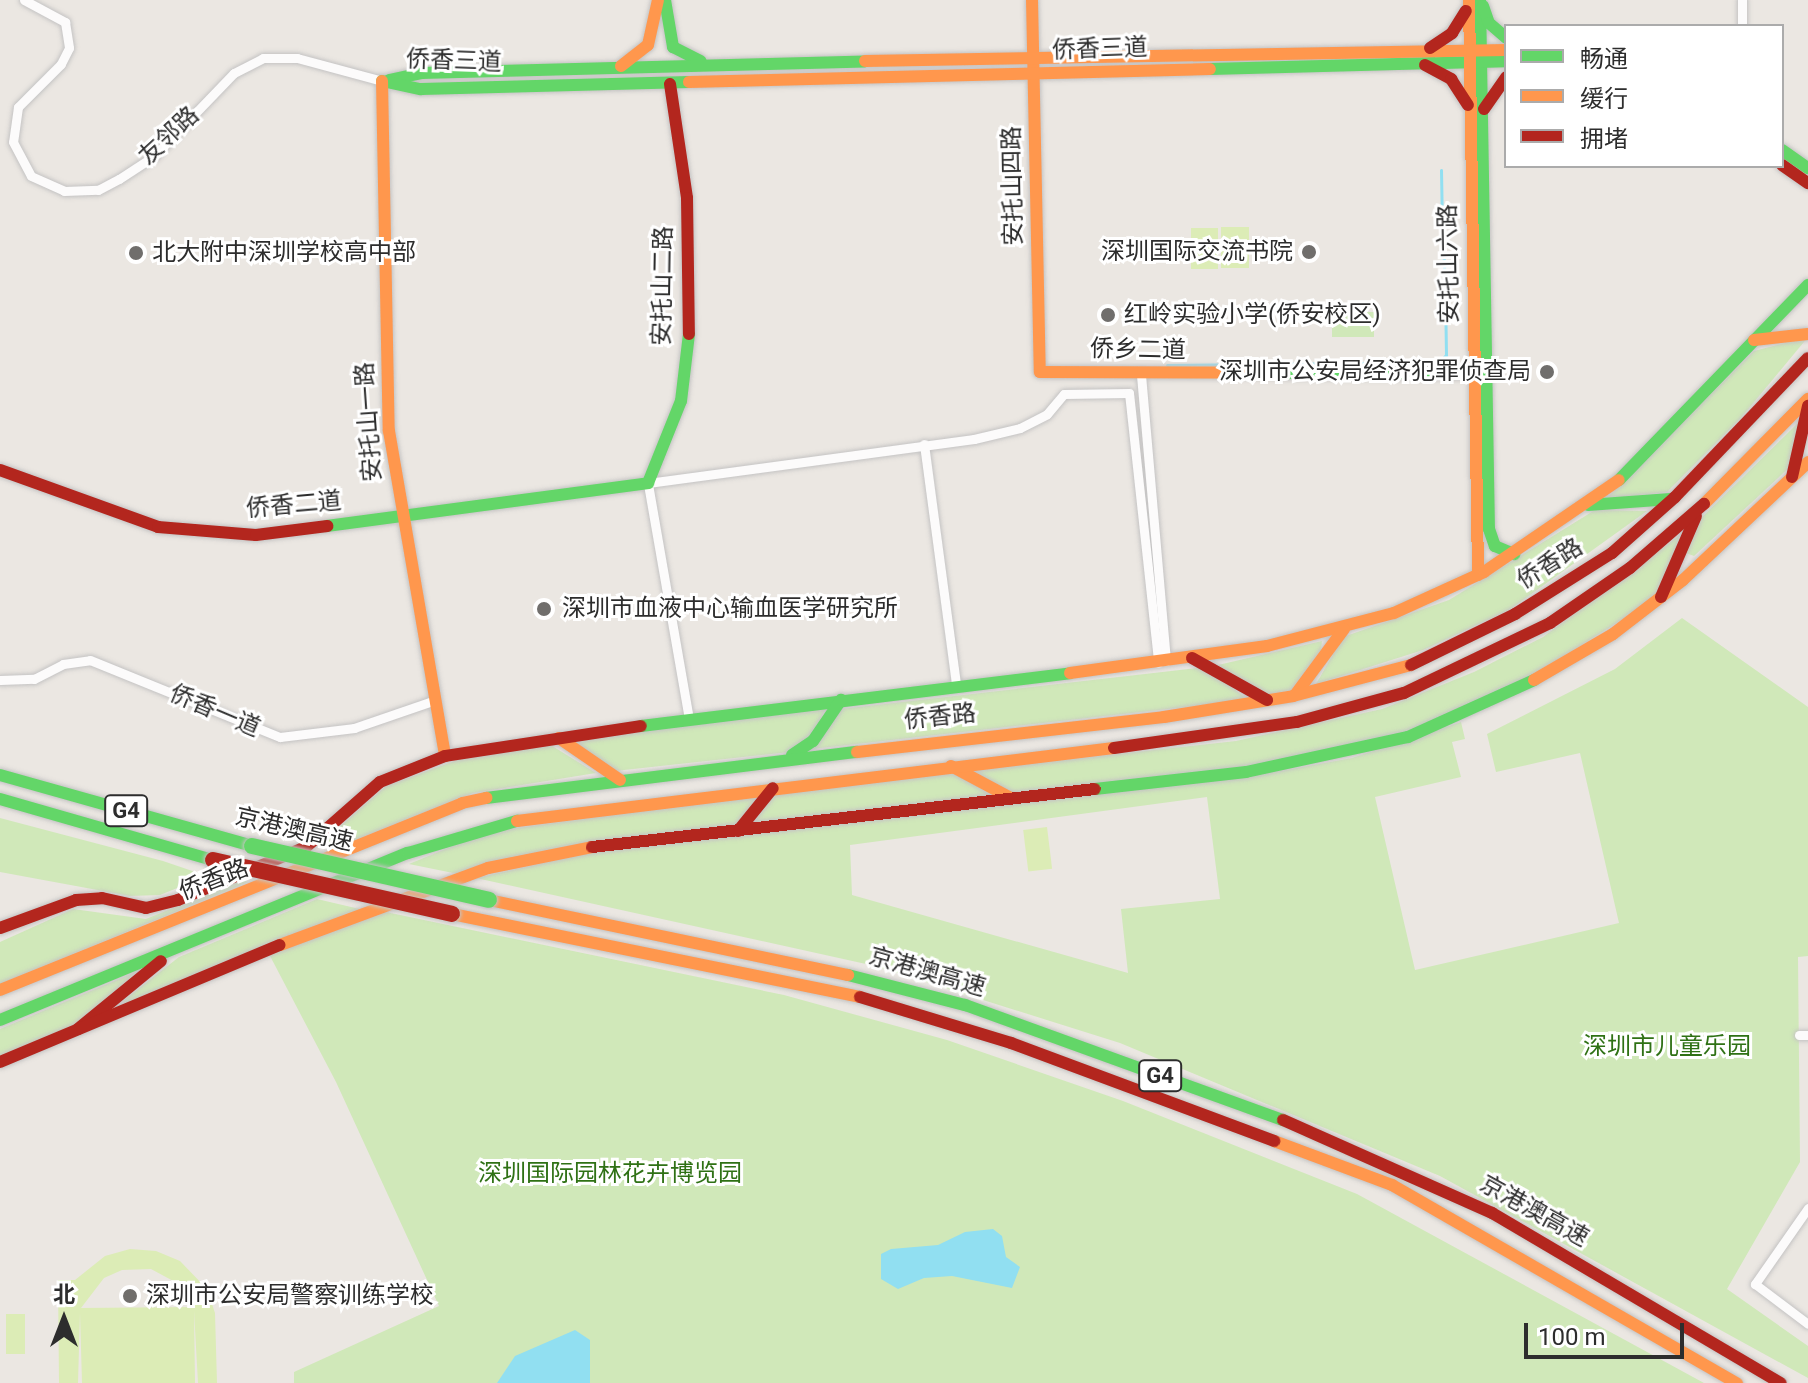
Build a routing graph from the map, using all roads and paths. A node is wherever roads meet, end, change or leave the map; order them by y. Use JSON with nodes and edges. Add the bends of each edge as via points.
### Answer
{"nodes":[{"id":1,"x":24,"y":0,"type":"edge"},
{"id":2,"x":658,"y":0,"type":"edge"},
{"id":3,"x":665,"y":0,"type":"edge"},
{"id":4,"x":1032,"y":0,"type":"edge"},
{"id":5,"x":1469,"y":0,"type":"edge"},
{"id":6,"x":1480,"y":0,"type":"edge"},
{"id":7,"x":1742,"y":0,"type":"edge"},
{"id":8,"x":1742,"y":24,"type":"edge"},
{"id":9,"x":1504,"y":36,"type":"edge"},
{"id":10,"x":1504,"y":50,"type":"edge"},
{"id":11,"x":1035,"y":56,"type":"junction"},
{"id":12,"x":1475,"y":56,"type":"junction"},
{"id":13,"x":1415,"y":57,"type":"junction"},
{"id":14,"x":1504,"y":61,"type":"edge"},
{"id":15,"x":724,"y":65,"type":"junction"},
{"id":16,"x":614,"y":68,"type":"junction"},
{"id":17,"x":1035,"y":75,"type":"junction"},
{"id":18,"x":1504,"y":79,"type":"edge"},
{"id":19,"x":382,"y":81,"type":"junction"},
{"id":20,"x":670,"y":84,"type":"junction"},
{"id":21,"x":1476,"y":119,"type":"junction"},
{"id":22,"x":1784,"y":151,"type":"edge"},
{"id":23,"x":1784,"y":166,"type":"edge"},
{"id":24,"x":1808,"y":168,"type":"edge"},
{"id":25,"x":1808,"y":183,"type":"edge"},
{"id":26,"x":1808,"y":285,"type":"edge"},
{"id":27,"x":1808,"y":334,"type":"edge"},
{"id":28,"x":1754,"y":340,"type":"junction"},
{"id":29,"x":1808,"y":358,"type":"edge"},
{"id":30,"x":1040,"y":372,"type":"joint"},
{"id":31,"x":1475,"y":373,"type":"junction"},
{"id":32,"x":1141,"y":375,"type":"junction"},
{"id":33,"x":1808,"y":399,"type":"edge"},
{"id":34,"x":1808,"y":406,"type":"edge"},
{"id":35,"x":924,"y":444,"type":"junction"},
{"id":36,"x":1808,"y":462,"type":"edge"},
{"id":37,"x":0,"y":470,"type":"edge"},
{"id":38,"x":1792,"y":477,"type":"junction"},
{"id":39,"x":648,"y":483,"type":"junction"},
{"id":40,"x":1675,"y":497,"type":"junction"},
{"id":41,"x":1588,"y":505,"type":"junction"},
{"id":42,"x":1702,"y":506,"type":"junction"},
{"id":43,"x":401,"y":517,"type":"junction"},
{"id":44,"x":1514,"y":554,"type":"junction"},
{"id":45,"x":1478,"y":575,"type":"junction"},
{"id":46,"x":1661,"y":597,"type":"junction"},
{"id":47,"x":1344,"y":629,"type":"junction"},
{"id":48,"x":1192,"y":658,"type":"junction"},
{"id":49,"x":1162,"y":661,"type":"junction"},
{"id":50,"x":0,"y":680,"type":"edge"},
{"id":51,"x":956,"y":685,"type":"junction"},
{"id":52,"x":1293,"y":696,"type":"junction"},
{"id":53,"x":841,"y":700,"type":"junction"},
{"id":54,"x":433,"y":701,"type":"junction"},
{"id":55,"x":1267,"y":701,"type":"junction"},
{"id":56,"x":689,"y":719,"type":"junction"},
{"id":57,"x":559,"y":738,"type":"junction"},
{"id":58,"x":445,"y":756,"type":"junction"},
{"id":59,"x":786,"y":758,"type":"junction"},
{"id":60,"x":950,"y":765,"type":"junction"},
{"id":61,"x":0,"y":775,"type":"edge"},
{"id":62,"x":620,"y":780,"type":"junction"},
{"id":63,"x":773,"y":788,"type":"junction"},
{"id":64,"x":1011,"y":798,"type":"junction"},
{"id":65,"x":0,"y":799,"type":"edge"},
{"id":66,"x":738,"y":831,"type":"junction"},
{"id":67,"x":0,"y":928,"type":"edge"},
{"id":68,"x":173,"y":951,"type":"junction"},
{"id":69,"x":0,"y":990,"type":"edge"},
{"id":70,"x":0,"y":1020,"type":"edge"},
{"id":71,"x":78,"y":1029,"type":"junction"},
{"id":72,"x":0,"y":1062,"type":"edge"},
{"id":73,"x":1808,"y":1208,"type":"edge"},
{"id":74,"x":1808,"y":1324,"type":"edge"},
{"id":75,"x":1737,"y":1383,"type":"edge"},
{"id":76,"x":1781,"y":1383,"type":"edge"}],
"edges":[{"from":1,"to":19,"type":"street","name":"友邻路","via":[[65,22],[69,48],[61,64],[18,107],[13,142],[31,176],[64,191],[98,190],[154,156],[234,73],[263,58],[297,58]]},
{"from":2,"to":16,"type":"main road","via":[[648,45],[634,60]]},
{"from":3,"to":15,"type":"main road","via":[[668,35],[677,51]]},
{"from":4,"to":11,"type":"main road","name":"安托山四路"},
{"from":5,"to":12,"type":"main road","name":"安托山六路"},
{"from":5,"to":13,"type":"main road","via":[[1452,33]]},
{"from":6,"to":9,"type":"main road","via":[[1489,23]]},
{"from":6,"to":12,"type":"main road","name":"安托山六路"},
{"from":7,"to":8,"type":"street"},
{"from":10,"to":12,"type":"main road","name":"侨香三道"},
{"from":11,"to":13,"type":"main road","name":"侨香三道"},
{"from":11,"to":15,"type":"main road","name":"侨香三道"},
{"from":11,"to":17,"type":"main road","name":"安托山四路"},
{"from":12,"to":13,"type":"main road","name":"侨香三道"},
{"from":12,"to":14,"type":"main road","name":"侨香三道"},
{"from":12,"to":21,"type":"main road","name":"安托山六路"},
{"from":13,"to":17,"type":"main road","name":"侨香三道"},
{"from":13,"to":21,"type":"main road","via":[[1451,79]]},
{"from":15,"to":16,"type":"main road","name":"侨香三道"},
{"from":16,"to":19,"type":"main road","name":"侨香三道","via":[[421,73]]},
{"from":17,"to":20,"type":"main road","name":"侨香三道"},
{"from":17,"to":30,"type":"main road","name":"安托山四路"},
{"from":18,"to":21,"type":"main road"},
{"from":19,"to":20,"type":"main road","name":"侨香三道","via":[[421,89]]},
{"from":19,"to":43,"type":"main road","name":"安托山一路","via":[[389,431]]},
{"from":20,"to":39,"type":"main road","name":"安托山二路","via":[[688,213],[689,336],[681,401]]},
{"from":21,"to":31,"type":"main road","name":"安托山六路"},
{"from":21,"to":44,"type":"main road","name":"安托山六路","via":[[1489,529],[1499,550]]},
{"from":22,"to":24,"type":"main road"},
{"from":23,"to":25,"type":"main road"},
{"from":26,"to":28,"type":"main road"},
{"from":27,"to":28,"type":"main road"},
{"from":28,"to":41,"type":"main road","via":[[1620,479]]},
{"from":29,"to":40,"type":"main road","name":"侨香路"},
{"from":30,"to":32,"type":"main road","name":"侨乡二道"},
{"from":31,"to":32,"type":"main road","name":"侨乡二道"},
{"from":31,"to":45,"type":"main road","name":"安托山六路"},
{"from":32,"to":49,"type":"street"},
{"from":33,"to":42,"type":"main road","name":"侨香路"},
{"from":34,"to":38,"type":"main road"},
{"from":35,"to":39,"type":"street"},
{"from":35,"to":49,"type":"street","via":[[1020,428],[1047,414],[1064,394],[1129,393]]},
{"from":35,"to":51,"type":"street"},
{"from":36,"to":38,"type":"main road"},
{"from":37,"to":43,"type":"main road","name":"侨香二道","via":[[119,517],[207,534],[269,534]]},
{"from":38,"to":46,"type":"main road"},
{"from":39,"to":43,"type":"main road","name":"侨香二道"},
{"from":39,"to":56,"type":"street"},
{"from":40,"to":41,"type":"main road","via":[[1648,504]]},
{"from":40,"to":52,"type":"main road","name":"侨香路","via":[[1612,553],[1462,642],[1410,665]]},
{"from":41,"to":44,"type":"main road"},
{"from":42,"to":46,"type":"main road"},
{"from":42,"to":60,"type":"main road","name":"侨香路","via":[[1630,568],[1550,623],[1404,693],[1311,719],[1215,736]]},
{"from":43,"to":54,"type":"main road","name":"安托山一路"},
{"from":44,"to":45,"type":"main road"},
{"from":45,"to":47,"type":"main road","via":[[1422,602]]},
{"from":46,"to":64,"type":"main road","via":[[1536,680],[1437,727],[1385,745],[1246,772]]},
{"from":47,"to":48,"type":"main road"},
{"from":47,"to":52,"type":"main road","via":[[1315,674]]},
{"from":48,"to":49,"type":"main road"},
{"from":48,"to":55,"type":"main road"},
{"from":49,"to":51,"type":"main road"},
{"from":50,"to":54,"type":"street","name":"侨香一道","via":[[34,679],[63,664],[90,660],[280,737],[354,728]]},
{"from":51,"to":53,"type":"main road"},
{"from":52,"to":55,"type":"main road","name":"侨香路"},
{"from":53,"to":56,"type":"main road"},
{"from":53,"to":59,"type":"main road","via":[[813,741]]},
{"from":54,"to":58,"type":"main road","name":"安托山一路"},
{"from":55,"to":59,"type":"main road","name":"侨香路"},
{"from":56,"to":57,"type":"main road"},
{"from":57,"to":58,"type":"main road"},
{"from":57,"to":62,"type":"main road"},
{"from":58,"to":67,"type":"main road","via":[[380,782],[306,847],[178,900],[146,908],[102,898],[76,900]]},
{"from":59,"to":62,"type":"main road","name":"侨香路"},
{"from":60,"to":63,"type":"main road","name":"侨香路"},
{"from":60,"to":64,"type":"main road"},
{"from":61,"to":76,"type":"main road","name":"京港澳高速","number":"G4","bridge":true,"via":[[252,846],[893,984],[1302,1127],[1492,1213]]},
{"from":62,"to":69,"type":"main road","name":"侨香路","via":[[462,803]]},
{"from":63,"to":66,"type":"main road"},
{"from":63,"to":68,"type":"main road","name":"侨香路","via":[[597,807],[489,826],[408,853]]},
{"from":64,"to":66,"type":"main road"},
{"from":65,"to":75,"type":"main road","name":"京港澳高速","number":"G4","bridge":true,"via":[[213,860],[863,998],[1011,1043],[1392,1185]]},
{"from":66,"to":71,"type":"main road","via":[[574,849],[488,868],[273,948]]},
{"from":68,"to":70,"type":"main road","name":"侨香路"},
{"from":68,"to":71,"type":"main road"},
{"from":71,"to":72,"type":"main road"},
{"from":73,"to":74,"type":"street","via":[[1755,1284]]}]}
